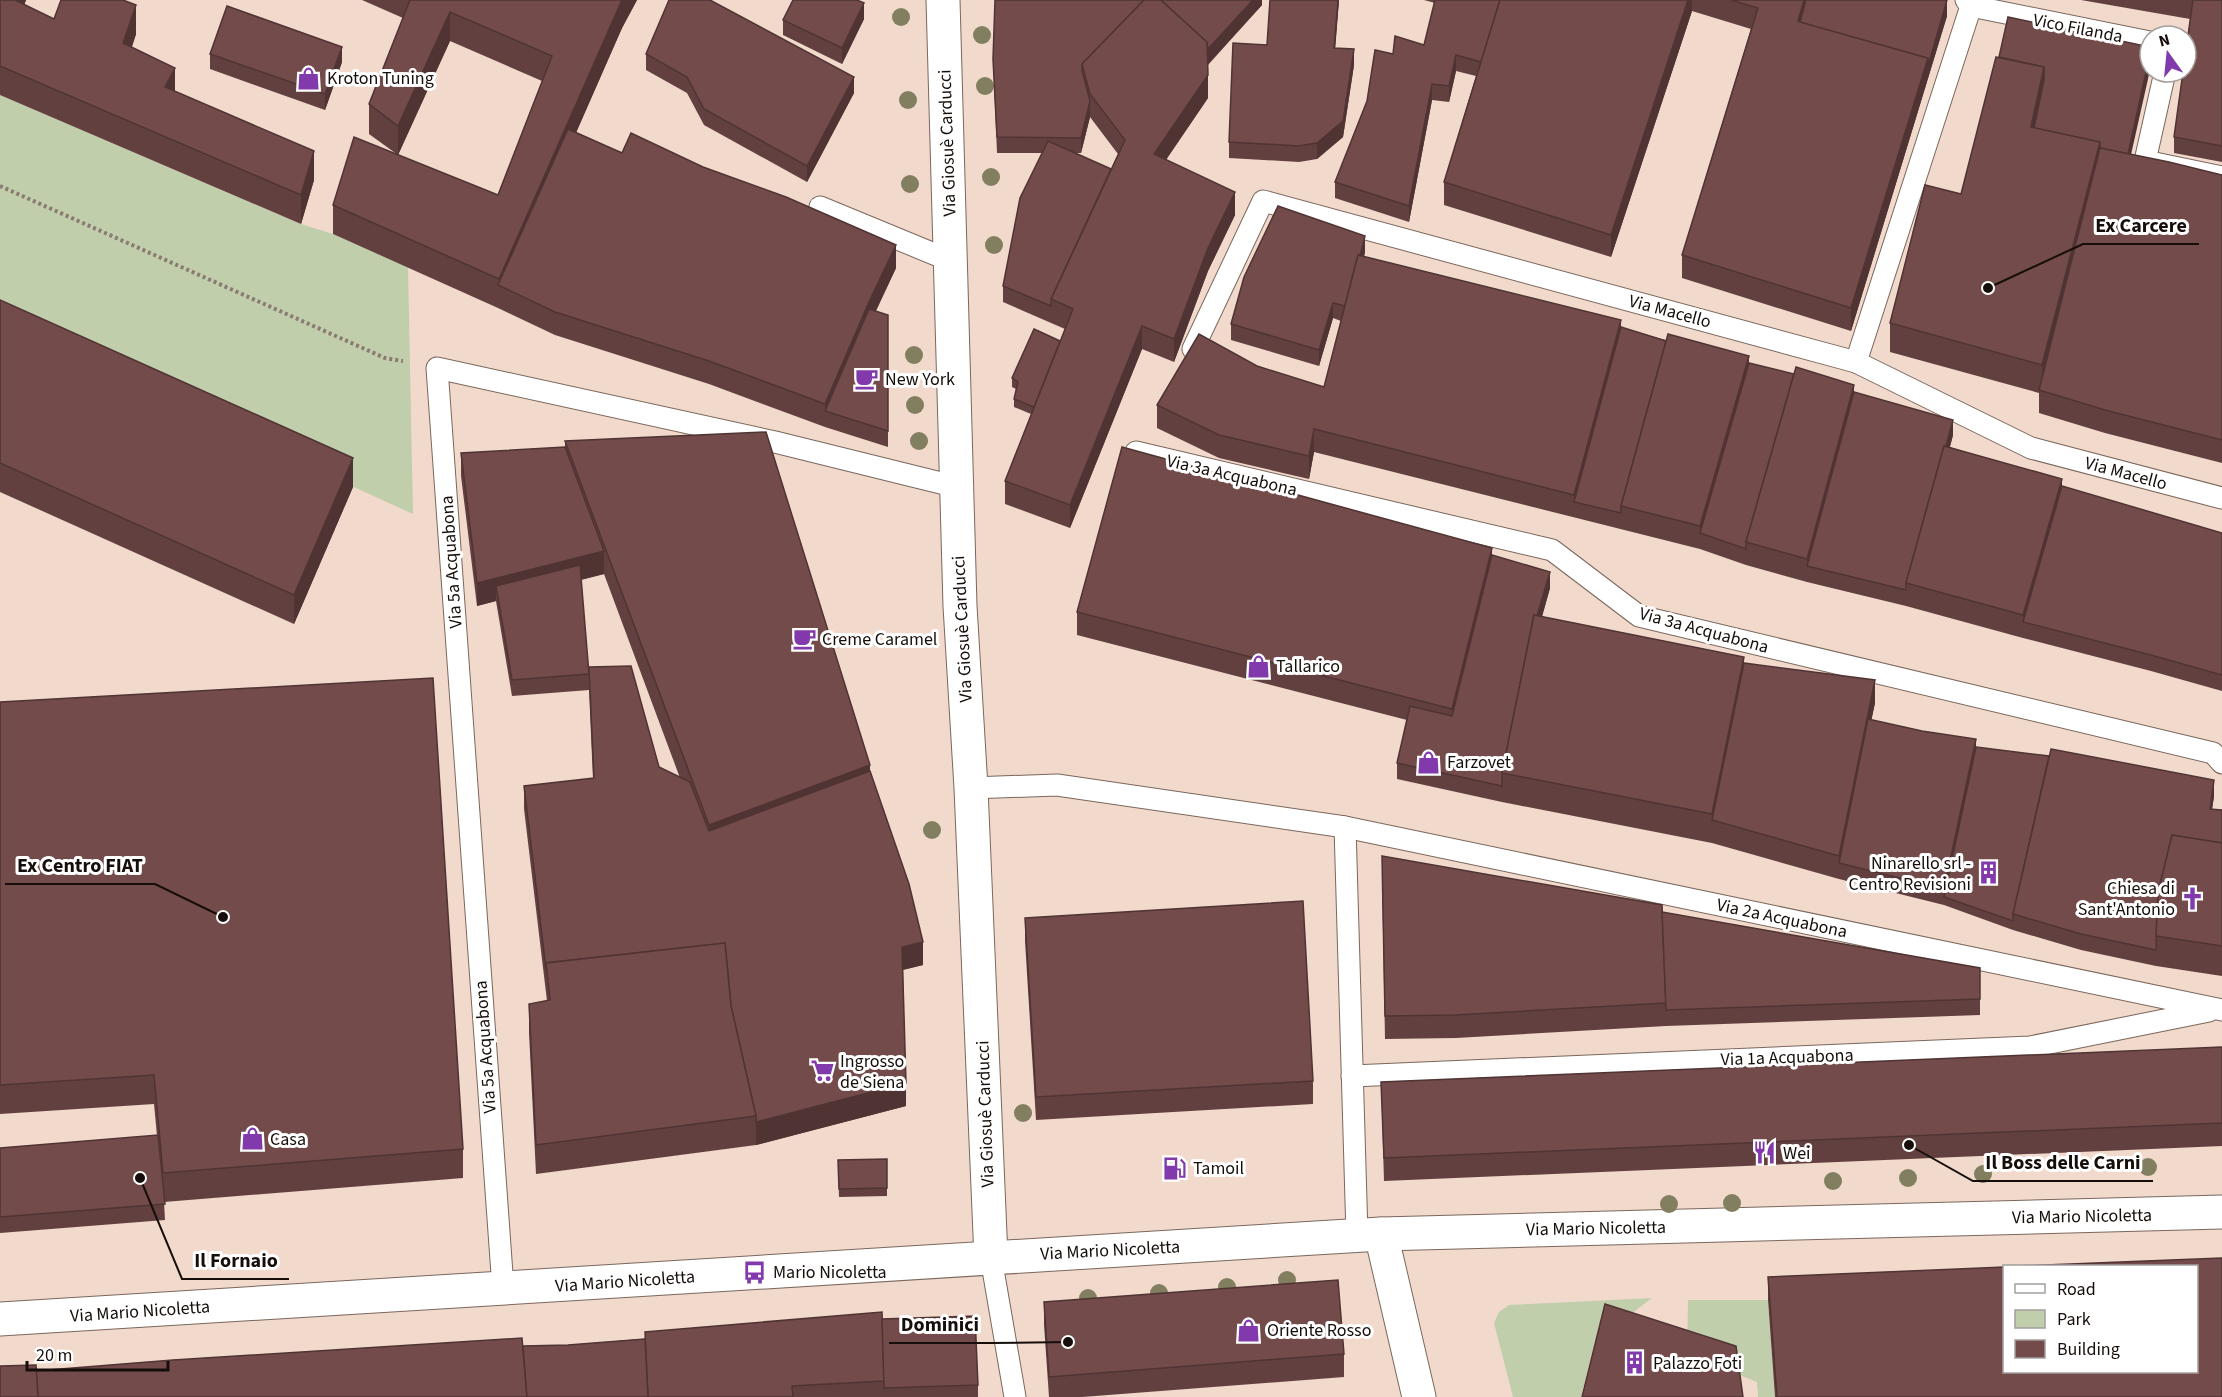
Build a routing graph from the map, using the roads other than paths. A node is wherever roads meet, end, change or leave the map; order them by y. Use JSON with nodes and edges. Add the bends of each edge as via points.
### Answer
{"nodes":[{"id":1,"x":943,"y":0,"type":"edge"},
{"id":2,"x":1969,"y":3,"type":"edge"},
{"id":3,"x":2138,"y":39,"type":"edge"},
{"id":4,"x":2162,"y":84,"type":"edge"},
{"id":5,"x":2222,"y":177,"type":"edge"},
{"id":6,"x":819,"y":207,"type":"dead end"},
{"id":7,"x":951,"y":261,"type":"junction"},
{"id":8,"x":1193,"y":349,"type":"edge"},
{"id":9,"x":1856,"y":362,"type":"junction"},
{"id":10,"x":1129,"y":450,"type":"edge"},
{"id":11,"x":957,"y":487,"type":"junction"},
{"id":12,"x":2222,"y":498,"type":"edge"},
{"id":13,"x":2222,"y":763,"type":"edge"},
{"id":14,"x":971,"y":788,"type":"junction"},
{"id":15,"x":1345,"y":827,"type":"junction"},
{"id":16,"x":2220,"y":1010,"type":"edge"},
{"id":17,"x":1352,"y":1076,"type":"junction"},
{"id":18,"x":2222,"y":1212,"type":"edge"},
{"id":19,"x":1369,"y":1235,"type":"junction"},
{"id":20,"x":991,"y":1258,"type":"junction"},
{"id":21,"x":503,"y":1288,"type":"junction"},
{"id":22,"x":0,"y":1319,"type":"edge"},
{"id":23,"x":1015,"y":1397,"type":"edge"},
{"id":24,"x":1419,"y":1397,"type":"edge"}],
"edges":[{"from":1,"to":7,"type":"street","name":"Via Giosuè Carducci"},
{"from":2,"to":3,"type":"lane","name":"Vico Filanda"},
{"from":2,"to":9,"type":"lane"},
{"from":4,"to":5,"type":"lane","via":[[2145,161]]},
{"from":6,"to":7,"type":"lane"},
{"from":7,"to":11,"type":"street","name":"Via Giosuè Carducci"},
{"from":8,"to":9,"type":"lane","name":"Via Macello","via":[[1263,201]]},
{"from":9,"to":12,"type":"lane","name":"Via Macello","via":[[2031,448]]},
{"from":10,"to":13,"type":"lane","name":"Via 3a Acquabona","via":[[1552,550],[1639,616],[2214,753]]},
{"from":11,"to":14,"type":"street","name":"Via Giosuè Carducci"},
{"from":11,"to":21,"type":"lane","name":"Via 5a Acquabona","via":[[775,442],[437,368]]},
{"from":14,"to":15,"type":"lane","name":"Via 2a Acquabona","via":[[1057,784]]},
{"from":14,"to":20,"type":"street","name":"Via Giosuè Carducci"},
{"from":15,"to":16,"type":"lane","name":"Via 2a Acquabona"},
{"from":15,"to":17,"type":"lane"},
{"from":16,"to":17,"type":"lane","name":"Via 1a Acquabona","via":[[2030,1047]]},
{"from":17,"to":19,"type":"lane"},
{"from":18,"to":19,"type":"street","name":"Via Mario Nicoletta"},
{"from":19,"to":20,"type":"street","name":"Via Mario Nicoletta"},
{"from":19,"to":24,"type":"street"},
{"from":20,"to":21,"type":"street","name":"Via Mario Nicoletta"},
{"from":20,"to":23,"type":"lane"},
{"from":21,"to":22,"type":"street","name":"Via Mario Nicoletta"}]}
